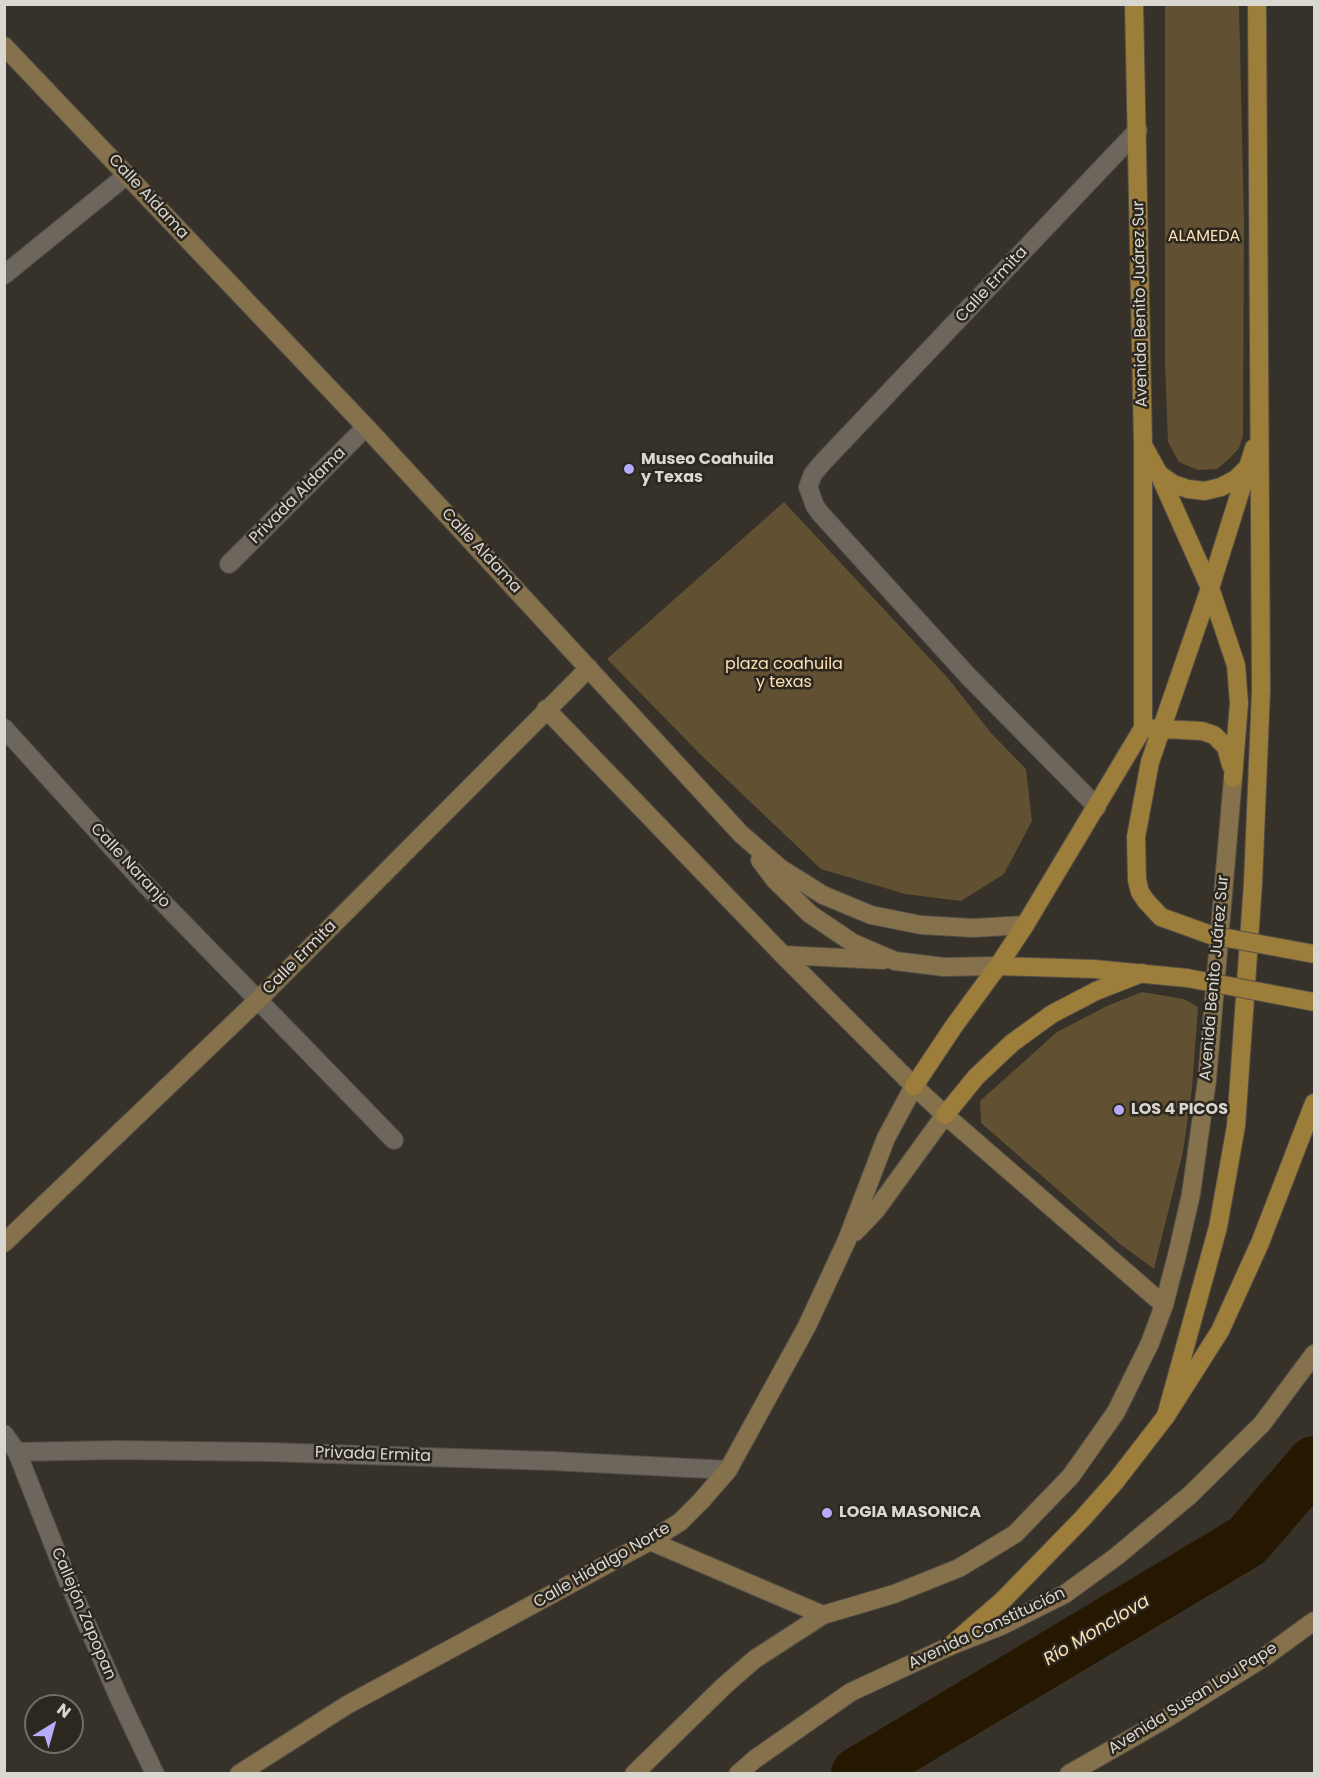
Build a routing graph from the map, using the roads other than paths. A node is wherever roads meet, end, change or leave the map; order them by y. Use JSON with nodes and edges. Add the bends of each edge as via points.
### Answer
{"nodes":[{"id":1,"x":1134,"y":4,"type":"edge"},
{"id":2,"x":1257,"y":4,"type":"edge"},
{"id":3,"x":4,"y":46,"type":"edge"},
{"id":4,"x":1138,"y":130,"type":"junction"},
{"id":5,"x":127,"y":175,"type":"junction"},
{"id":6,"x":4,"y":275,"type":"edge"},
{"id":7,"x":366,"y":427,"type":"junction"},
{"id":8,"x":1259,"y":435,"type":"junction"},
{"id":9,"x":1143,"y":445,"type":"junction"},
{"id":10,"x":1248,"y":467,"type":"junction"},
{"id":11,"x":1160,"y":474,"type":"junction"},
{"id":12,"x":229,"y":564,"type":"dead end"},
{"id":13,"x":1210,"y":588,"type":"junction"},
{"id":14,"x":589,"y":668,"type":"junction"},
{"id":15,"x":546,"y":709,"type":"junction"},
{"id":16,"x":4,"y":728,"type":"edge"},
{"id":17,"x":1143,"y":728,"type":"junction"},
{"id":18,"x":1162,"y":729,"type":"junction"},
{"id":19,"x":1233,"y":778,"type":"junction"},
{"id":20,"x":1097,"y":807,"type":"junction"},
{"id":21,"x":741,"y":834,"type":"junction"},
{"id":22,"x":1025,"y":925,"type":"junction"},
{"id":23,"x":1314,"y":954,"type":"edge"},
{"id":24,"x":783,"y":955,"type":"junction"},
{"id":25,"x":895,"y":961,"type":"junction"},
{"id":26,"x":998,"y":966,"type":"junction"},
{"id":27,"x":1142,"y":973,"type":"junction"},
{"id":28,"x":258,"y":1000,"type":"junction"},
{"id":29,"x":1314,"y":1002,"type":"edge"},
{"id":30,"x":914,"y":1086,"type":"junction"},
{"id":31,"x":1314,"y":1103,"type":"edge"},
{"id":32,"x":945,"y":1115,"type":"junction"},
{"id":33,"x":394,"y":1140,"type":"dead end"},
{"id":34,"x":847,"y":1240,"type":"junction"},
{"id":35,"x":4,"y":1243,"type":"edge"},
{"id":36,"x":1164,"y":1305,"type":"junction"},
{"id":37,"x":1314,"y":1354,"type":"edge"},
{"id":38,"x":1166,"y":1416,"type":"junction"},
{"id":39,"x":4,"y":1434,"type":"edge"},
{"id":40,"x":17,"y":1452,"type":"junction"},
{"id":41,"x":728,"y":1470,"type":"junction"},
{"id":42,"x":650,"y":1541,"type":"junction"},
{"id":43,"x":823,"y":1615,"type":"junction"},
{"id":44,"x":1314,"y":1621,"type":"edge"},
{"id":45,"x":950,"y":1646,"type":"junction"},
{"id":46,"x":155,"y":1773,"type":"edge"},
{"id":47,"x":239,"y":1773,"type":"edge"},
{"id":48,"x":634,"y":1773,"type":"edge"},
{"id":49,"x":738,"y":1773,"type":"edge"},
{"id":50,"x":1070,"y":1773,"type":"edge"}],
"edges":[{"from":1,"to":4,"type":"main road","name":"Avenida Benito Juárez Sur"},
{"from":2,"to":8,"type":"main road","name":"Avenida Benito Juárez Sur"},
{"from":3,"to":5,"type":"street","name":"Calle Aldama"},
{"from":4,"to":9,"type":"main road","name":"Avenida Benito Juárez Sur"},
{"from":4,"to":20,"type":"street","name":"Calle Ermita","via":[[824,461],[809,482],[808,491],[815,506],[969,677]]},
{"from":5,"to":6,"type":"street"},
{"from":5,"to":7,"type":"street","name":"Calle Aldama"},
{"from":7,"to":12,"type":"street","name":"Privada Aldama"},
{"from":7,"to":14,"type":"street","name":"Calle Aldama"},
{"from":8,"to":10,"type":"main road","name":"Avenida Benito Juárez Sur"},
{"from":8,"to":38,"type":"main road","via":[[1261,690],[1253,883],[1236,1126],[1218,1227]]},
{"from":9,"to":11,"type":"main road","name":"Avenida Benito Juárez Sur"},
{"from":9,"to":17,"type":"main road"},
{"from":10,"to":11,"type":"main road","via":[[1229,483],[1205,491],[1173,484]]},
{"from":10,"to":13,"type":"main road","name":"Avenida Benito Juárez Sur"},
{"from":11,"to":13,"type":"main road","name":"Avenida Benito Juárez Sur"},
{"from":13,"to":18,"type":"main road","name":"Avenida Benito Juárez Sur"},
{"from":13,"to":19,"type":"main road","via":[[1238,680]]},
{"from":14,"to":15,"type":"street","name":"Calle Ermita"},
{"from":14,"to":21,"type":"street","name":"Calle Aldama"},
{"from":15,"to":24,"type":"street"},
{"from":15,"to":28,"type":"street","name":"Calle Ermita"},
{"from":16,"to":28,"type":"street","name":"Calle Naranjo","via":[[145,884]]},
{"from":17,"to":18,"type":"main road"},
{"from":17,"to":20,"type":"main road"},
{"from":18,"to":19,"type":"main road","via":[[1214,735],[1226,747]]},
{"from":18,"to":23,"type":"main road","name":"Avenida Benito Juárez Sur","bridge":true,"via":[[1150,762],[1139,815],[1135,856],[1140,892],[1161,917],[1210,935]]},
{"from":19,"to":36,"type":"street","name":"Avenida Benito Juárez Sur","via":[[1207,1080],[1191,1194]]},
{"from":20,"to":22,"type":"main road"},
{"from":21,"to":22,"type":"street","name":"Calle Aldama","via":[[780,868],[824,895],[871,915],[921,926]]},
{"from":21,"to":25,"type":"street","via":[[775,880],[810,914],[853,943]]},
{"from":22,"to":26,"type":"main road"},
{"from":24,"to":25,"type":"street"},
{"from":24,"to":30,"type":"street"},
{"from":25,"to":26,"type":"street","via":[[944,967]]},
{"from":26,"to":27,"type":"main road"},
{"from":26,"to":30,"type":"main road"},
{"from":27,"to":29,"type":"main road","bridge":true},
{"from":27,"to":32,"type":"main road","via":[[1052,1014],[1012,1043],[976,1077]]},
{"from":28,"to":33,"type":"street","name":"Calle Naranjo"},
{"from":28,"to":35,"type":"street","name":"Calle Ermita"},
{"from":30,"to":32,"type":"street"},
{"from":30,"to":34,"type":"street","name":"Calle Hidalgo Norte","via":[[886,1138]]},
{"from":31,"to":38,"type":"main road","via":[[1260,1243],[1220,1330]]},
{"from":32,"to":34,"type":"street","name":"Calle Hidalgo Norte","via":[[876,1210]]},
{"from":32,"to":36,"type":"street"},
{"from":34,"to":41,"type":"street","name":"Calle Hidalgo Norte","via":[[807,1326]]},
{"from":36,"to":43,"type":"street","name":"Avenida Benito Juárez Sur","via":[[1116,1412],[1071,1476],[1016,1534],[959,1568],[894,1594]]},
{"from":37,"to":45,"type":"street","name":"Avenida Constitución","via":[[1262,1424],[1190,1495],[1117,1556],[1065,1594]]},
{"from":38,"to":45,"type":"main road","via":[[1082,1519],[1003,1600]]},
{"from":39,"to":40,"type":"street","name":"Callejón Zapopan"},
{"from":40,"to":41,"type":"street","name":"Privada Ermita","via":[[267,1452]]},
{"from":40,"to":46,"type":"street","name":"Callejón Zapopan","via":[[80,1609]]},
{"from":41,"to":42,"type":"street","name":"Calle Hidalgo Norte","via":[[680,1522]]},
{"from":42,"to":43,"type":"street"},
{"from":42,"to":47,"type":"street","name":"Calle Hidalgo Norte","via":[[346,1705]]},
{"from":43,"to":48,"type":"street","name":"Avenida Benito Juárez Sur","via":[[755,1659]]},
{"from":44,"to":50,"type":"street","name":"Avenida Susan Lou Pape","via":[[1167,1718]]},
{"from":45,"to":49,"type":"street","name":"Avenida Constitución","via":[[851,1692]]}]}
